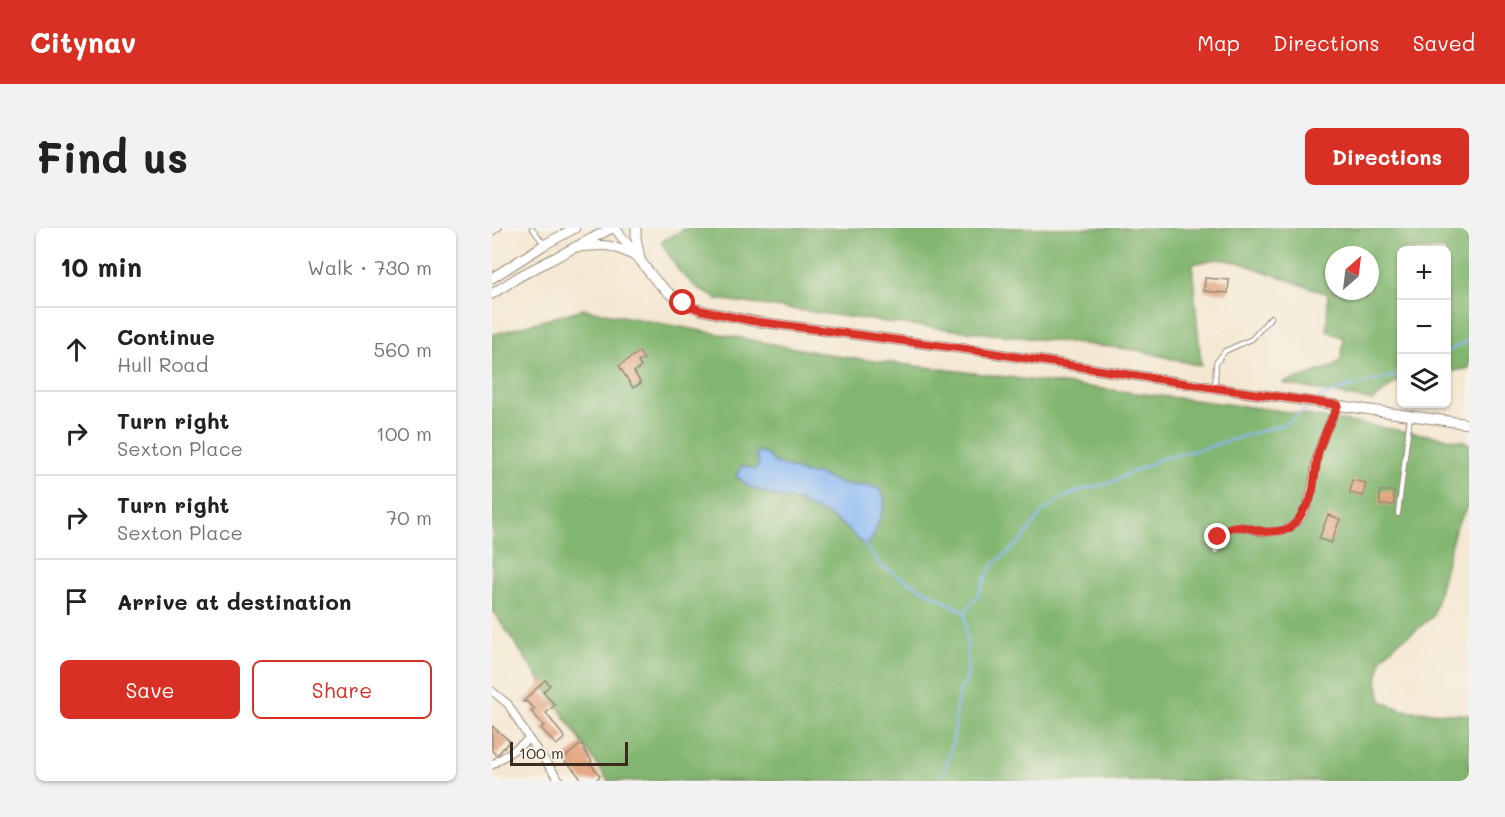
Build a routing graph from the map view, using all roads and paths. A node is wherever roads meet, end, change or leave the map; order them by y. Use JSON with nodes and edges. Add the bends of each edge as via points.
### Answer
{"nodes":[{"id":1,"x":532,"y":228,"type":"edge"},
{"id":2,"x":575,"y":228,"type":"edge"},
{"id":3,"x":614,"y":228,"type":"edge"},
{"id":4,"x":636,"y":228,"type":"edge"},
{"id":5,"x":544,"y":245,"type":"junction"},
{"id":6,"x":574,"y":248,"type":"junction"},
{"id":7,"x":639,"y":259,"type":"junction"},
{"id":8,"x":494,"y":273,"type":"edge"},
{"id":9,"x":492,"y":294,"type":"edge"},
{"id":10,"x":1271,"y":317,"type":"dead end"},
{"id":11,"x":1215,"y":388,"type":"junction"},
{"id":12,"x":1338,"y":405,"type":"junction"},
{"id":13,"x":1410,"y":415,"type":"junction"},
{"id":14,"x":1469,"y":424,"type":"edge"},
{"id":15,"x":1398,"y":514,"type":"dead end"},
{"id":16,"x":1216,"y":550,"type":"dead end"},
{"id":17,"x":492,"y":691,"type":"edge"},
{"id":18,"x":530,"y":740,"type":"junction"},
{"id":19,"x":492,"y":765,"type":"edge"},
{"id":20,"x":560,"y":781,"type":"edge"}],
"edges":[{"from":1,"to":5,"type":"lane"},
{"from":2,"to":5,"type":"main road"},
{"from":3,"to":6,"type":"main road"},
{"from":3,"to":7,"type":"main road"},
{"from":4,"to":7,"type":"main road"},
{"from":5,"to":8,"type":"main road"},
{"from":6,"to":7,"type":"main road","via":[[612,245]]},
{"from":6,"to":9,"type":"main road"},
{"from":7,"to":11,"type":"main road","via":[[669,293],[700,310],[752,321]]},
{"from":10,"to":11,"type":"lane","via":[[1252,339],[1225,351],[1216,363]]},
{"from":11,"to":12,"type":"main road"},
{"from":12,"to":13,"type":"main road"},
{"from":12,"to":16,"type":"street","via":[[1318,453],[1310,500],[1298,520],[1289,529],[1278,531],[1231,527],[1218,537]]},
{"from":13,"to":14,"type":"main road"},
{"from":13,"to":15,"type":"lane"},
{"from":17,"to":18,"type":"street","via":[[507,704]]},
{"from":18,"to":19,"type":"street"},
{"from":18,"to":20,"type":"street"}]}
